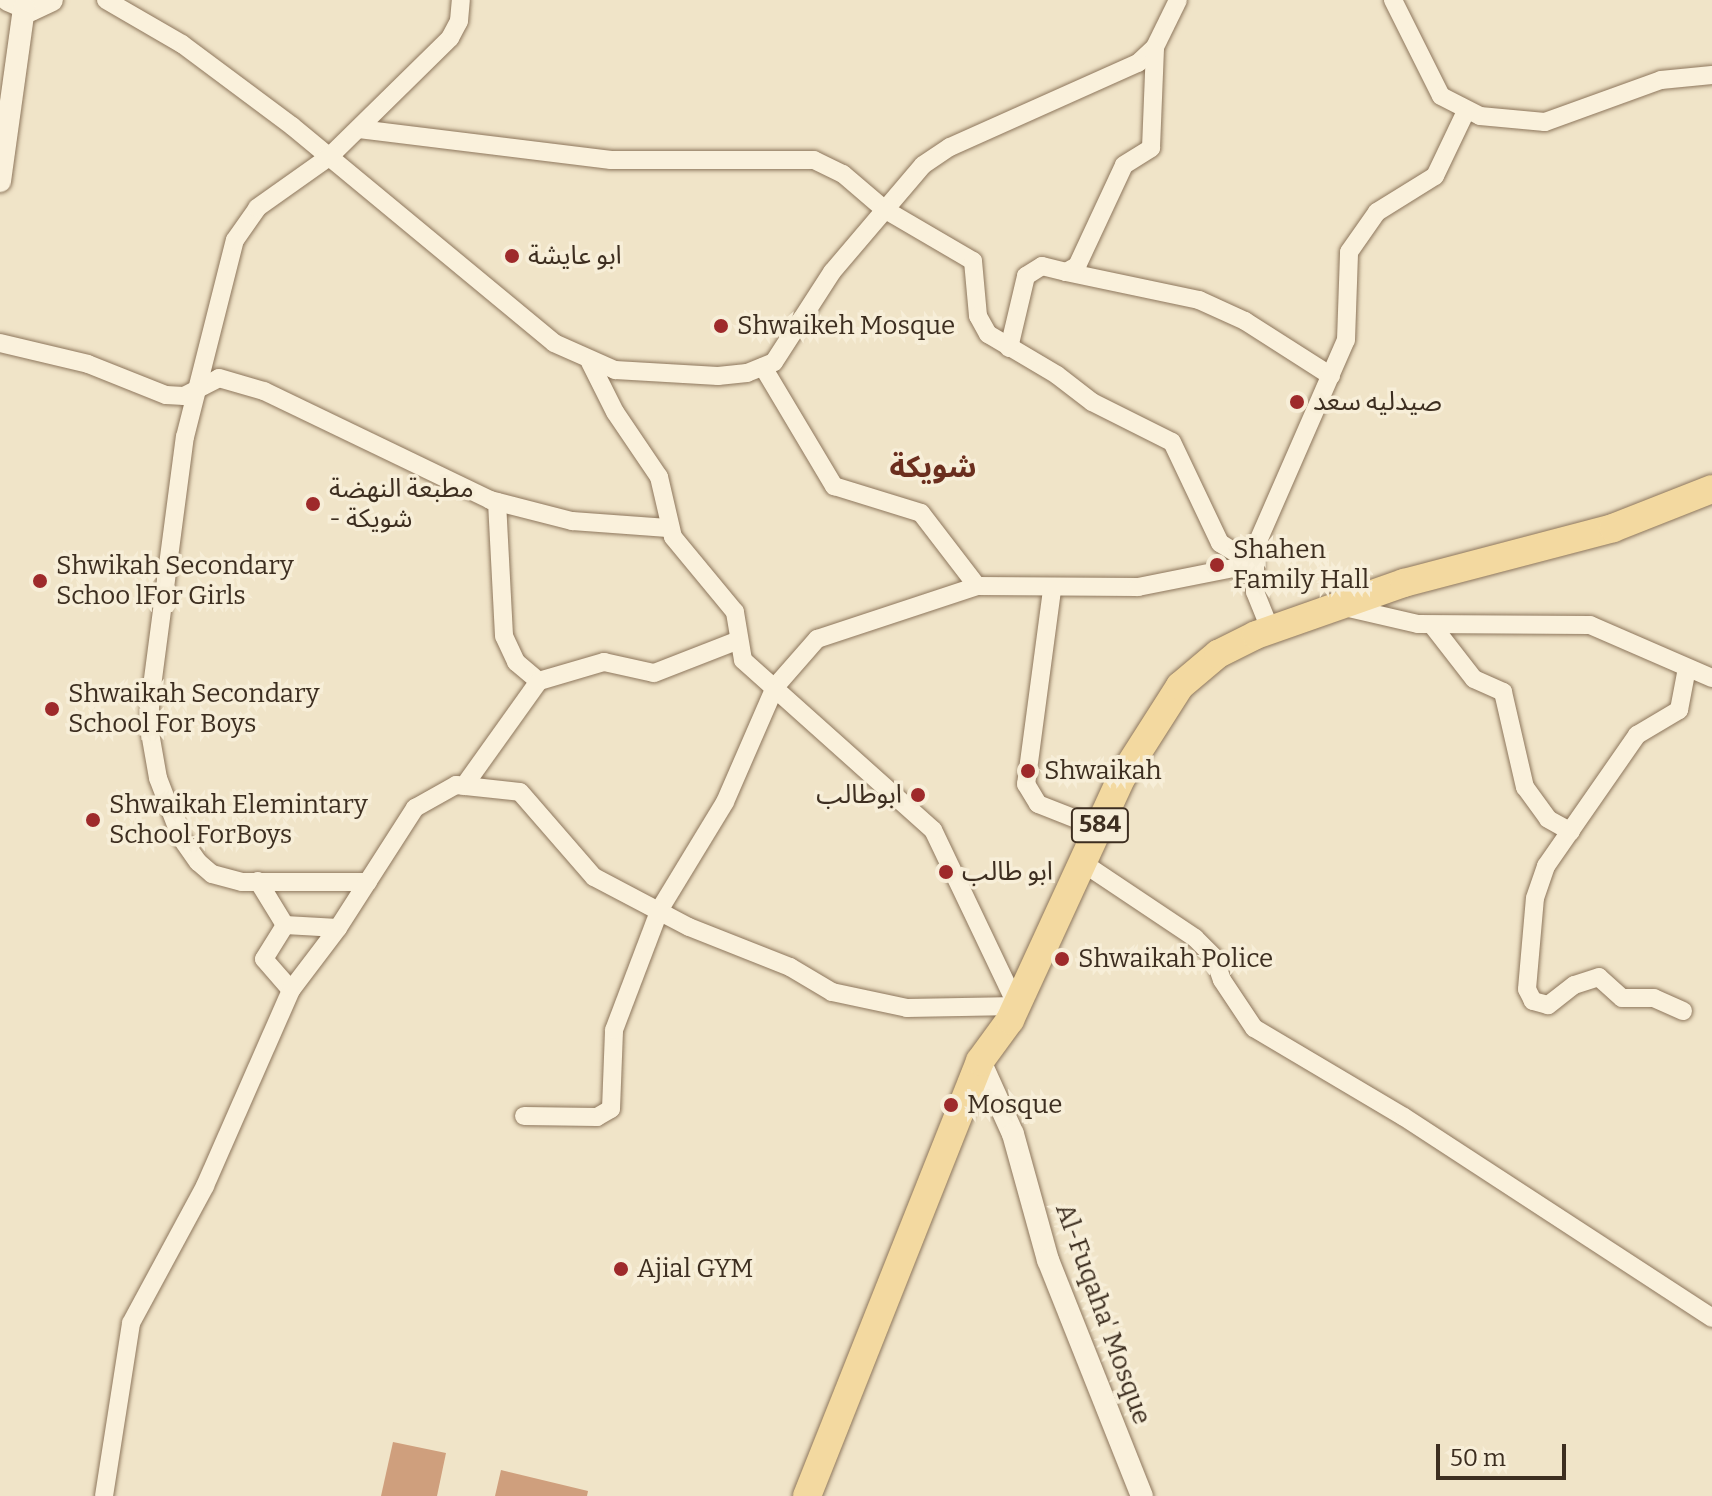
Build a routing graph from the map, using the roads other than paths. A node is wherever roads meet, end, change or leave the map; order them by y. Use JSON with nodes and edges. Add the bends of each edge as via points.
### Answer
{"nodes":[{"id":1,"x":52,"y":0,"type":"edge"},
{"id":2,"x":106,"y":0,"type":"edge"},
{"id":3,"x":461,"y":0,"type":"edge"},
{"id":4,"x":1178,"y":0,"type":"edge"},
{"id":5,"x":1393,"y":0,"type":"edge"},
{"id":6,"x":16,"y":5,"type":"edge"},
{"id":7,"x":1155,"y":47,"type":"junction"},
{"id":8,"x":1712,"y":75,"type":"edge"},
{"id":9,"x":1466,"y":111,"type":"junction"},
{"id":10,"x":359,"y":129,"type":"junction"},
{"id":11,"x":329,"y":157,"type":"junction"},
{"id":12,"x":0,"y":181,"type":"edge"},
{"id":13,"x":884,"y":209,"type":"junction"},
{"id":14,"x":1066,"y":272,"type":"junction"},
{"id":15,"x":0,"y":343,"type":"edge"},
{"id":16,"x":1009,"y":348,"type":"junction"},
{"id":17,"x":590,"y":362,"type":"junction"},
{"id":18,"x":763,"y":367,"type":"junction"},
{"id":19,"x":1331,"y":376,"type":"junction"},
{"id":20,"x":195,"y":392,"type":"junction"},
{"id":21,"x":1712,"y":489,"type":"edge"},
{"id":22,"x":497,"y":502,"type":"junction"},
{"id":23,"x":668,"y":528,"type":"junction"},
{"id":24,"x":1253,"y":564,"type":"junction"},
{"id":25,"x":977,"y":586,"type":"junction"},
{"id":26,"x":1052,"y":590,"type":"junction"},
{"id":27,"x":1337,"y":605,"type":"junction"},
{"id":28,"x":1432,"y":625,"type":"junction"},
{"id":29,"x":1270,"y":629,"type":"junction"},
{"id":30,"x":736,"y":641,"type":"junction"},
{"id":31,"x":1687,"y":668,"type":"junction"},
{"id":32,"x":1712,"y":678,"type":"edge"},
{"id":33,"x":539,"y":681,"type":"junction"},
{"id":34,"x":775,"y":687,"type":"junction"},
{"id":35,"x":464,"y":786,"type":"junction"},
{"id":36,"x":1099,"y":828,"type":"junction"},
{"id":37,"x":1571,"y":832,"type":"junction"},
{"id":38,"x":1083,"y":863,"type":"junction"},
{"id":39,"x":258,"y":881,"type":"junction"},
{"id":40,"x":368,"y":882,"type":"junction"},
{"id":41,"x":660,"y":909,"type":"junction"},
{"id":42,"x":285,"y":925,"type":"junction"},
{"id":43,"x":338,"y":928,"type":"junction"},
{"id":44,"x":291,"y":990,"type":"junction"},
{"id":45,"x":1017,"y":1006,"type":"junction"},
{"id":46,"x":1683,"y":1011,"type":"dead end"},
{"id":47,"x":980,"y":1061,"type":"junction"},
{"id":48,"x":524,"y":1116,"type":"dead end"},
{"id":49,"x":1712,"y":1318,"type":"edge"},
{"id":50,"x":104,"y":1496,"type":"edge"},
{"id":51,"x":807,"y":1496,"type":"edge"},
{"id":52,"x":1142,"y":1496,"type":"edge"}],
"edges":[{"from":1,"to":6,"type":"street"},
{"from":2,"to":11,"type":"street","via":[[182,44]]},
{"from":3,"to":10,"type":"street","via":[[450,38]]},
{"from":4,"to":7,"type":"street"},
{"from":5,"to":9,"type":"street","via":[[1441,96]]},
{"from":6,"to":12,"type":"street"},
{"from":7,"to":13,"type":"street","via":[[1117,76],[950,147],[923,165]]},
{"from":7,"to":14,"type":"street","via":[[1151,148],[1124,165],[1077,266]]},
{"from":8,"to":9,"type":"street","via":[[1661,80],[1545,122]]},
{"from":9,"to":19,"type":"street","via":[[1435,176],[1377,212],[1353,242],[1346,340]]},
{"from":10,"to":11,"type":"street"},
{"from":10,"to":13,"type":"street","via":[[611,160],[814,160],[843,174]]},
{"from":11,"to":17,"type":"street","via":[[554,343]]},
{"from":11,"to":20,"type":"street","via":[[264,203],[240,228]]},
{"from":13,"to":16,"type":"street","via":[[973,261],[978,316],[988,334]]},
{"from":13,"to":18,"type":"street","via":[[832,272],[774,362]]},
{"from":14,"to":16,"type":"street","via":[[1042,266],[1026,276]]},
{"from":14,"to":19,"type":"street","via":[[1199,300],[1245,321]]},
{"from":15,"to":20,"type":"street","via":[[88,364],[166,395]]},
{"from":16,"to":24,"type":"street","via":[[1092,402],[1172,442],[1220,543]]},
{"from":17,"to":18,"type":"street","via":[[615,370],[718,376]]},
{"from":17,"to":23,"type":"street","via":[[615,412],[659,477]]},
{"from":18,"to":25,"type":"street","via":[[834,486],[921,513]]},
{"from":19,"to":24,"type":"street","via":[[1260,533]]},
{"from":20,"to":22,"type":"street","via":[[219,378],[264,391]]},
{"from":20,"to":39,"type":"street","via":[[151,694],[151,747],[188,850],[212,874]]},
{"from":21,"to":27,"type":"main road","number":"584","via":[[1613,528]]},
{"from":22,"to":23,"type":"street","via":[[572,521]]},
{"from":22,"to":33,"type":"street","via":[[504,636],[516,662]]},
{"from":23,"to":30,"type":"street","via":[[730,604],[737,622]]},
{"from":24,"to":26,"type":"street","via":[[1161,584]]},
{"from":24,"to":29,"type":"street","via":[[1255,592]]},
{"from":25,"to":26,"type":"street"},
{"from":25,"to":34,"type":"street","via":[[817,639]]},
{"from":26,"to":36,"type":"street","via":[[1026,784],[1038,804]]},
{"from":27,"to":28,"type":"street"},
{"from":27,"to":29,"type":"main road","number":"584"},
{"from":28,"to":31,"type":"street","via":[[1574,622],[1597,627]]},
{"from":28,"to":37,"type":"street","via":[[1474,679],[1503,692],[1525,787],[1548,819]]},
{"from":29,"to":36,"type":"main road","number":"584","via":[[1218,654],[1180,686],[1143,738]]},
{"from":30,"to":33,"type":"street","via":[[654,673],[604,662]]},
{"from":30,"to":34,"type":"street","via":[[743,660]]},
{"from":31,"to":32,"type":"street"},
{"from":31,"to":37,"type":"street","via":[[1681,707],[1637,735]]},
{"from":33,"to":35,"type":"street"},
{"from":34,"to":41,"type":"street","via":[[725,802]]},
{"from":34,"to":45,"type":"street","via":[[933,830]]},
{"from":35,"to":40,"type":"street","via":[[456,785],[415,808]]},
{"from":35,"to":41,"type":"street","via":[[520,792],[594,877]]},
{"from":36,"to":38,"type":"main road","number":"584"},
{"from":37,"to":46,"type":"street","via":[[1546,866],[1535,898],[1530,997],[1539,1005],[1551,1004],[1574,985],[1595,977],[1609,982],[1620,998],[1654,998]]},
{"from":38,"to":45,"type":"main road","number":"584"},
{"from":38,"to":49,"type":"street","via":[[1195,938],[1214,957],[1222,980],[1254,1028],[1404,1117]]},
{"from":39,"to":40,"type":"street"},
{"from":39,"to":42,"type":"street"},
{"from":40,"to":43,"type":"street"},
{"from":41,"to":45,"type":"street","via":[[689,927],[790,967],[832,992],[907,1008]]},
{"from":41,"to":48,"type":"street","via":[[614,1030],[611,1109],[597,1117]]},
{"from":42,"to":43,"type":"street"},
{"from":42,"to":44,"type":"street","via":[[264,959]]},
{"from":43,"to":44,"type":"street"},
{"from":44,"to":50,"type":"street","via":[[205,1186],[131,1323]]},
{"from":45,"to":47,"type":"main road","number":"584"},
{"from":47,"to":51,"type":"main road","number":"584"},
{"from":47,"to":52,"type":"street","name":"Al-Fuqaha' Mosque","via":[[1013,1134],[1048,1260]]}]}
